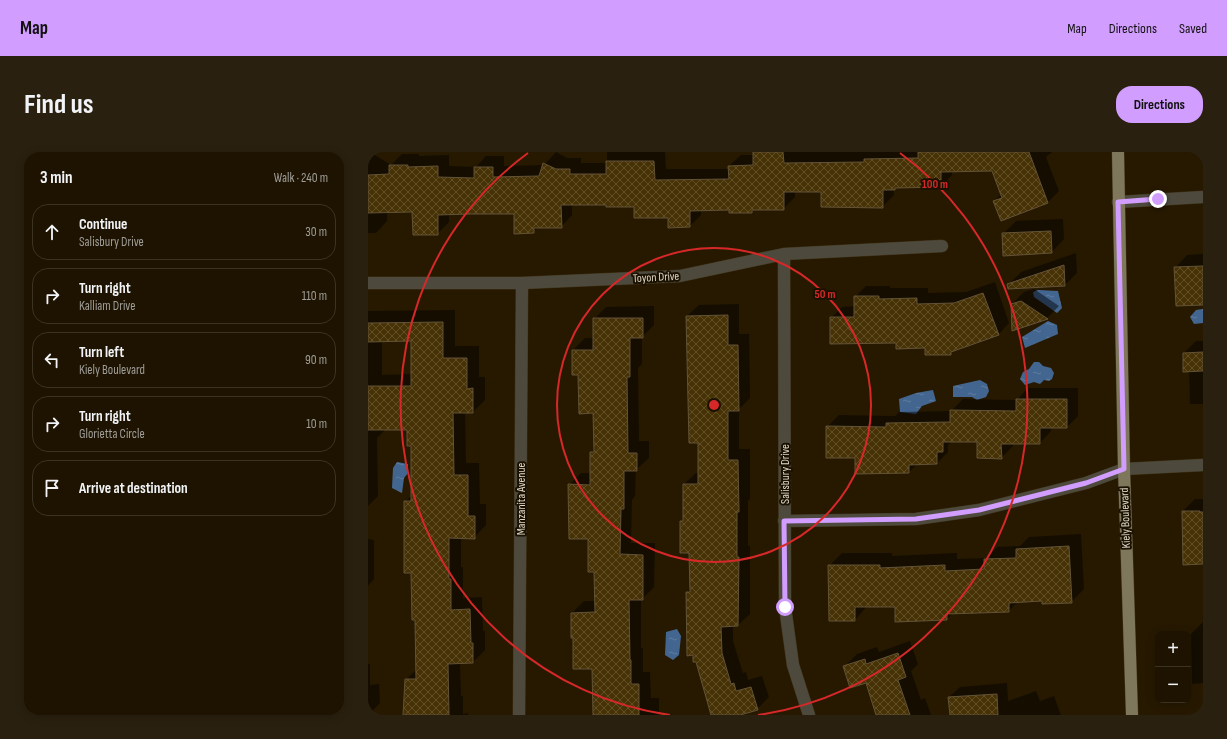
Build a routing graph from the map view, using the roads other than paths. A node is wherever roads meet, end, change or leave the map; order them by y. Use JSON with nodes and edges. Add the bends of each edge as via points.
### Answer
{"nodes":[{"id":1,"x":1118,"y":152,"type":"edge"},
{"id":2,"x":1203,"y":197,"type":"edge"},
{"id":3,"x":1118,"y":202,"type":"junction"},
{"id":4,"x":942,"y":246,"type":"dead end"},
{"id":5,"x":784,"y":254,"type":"junction"},
{"id":6,"x":368,"y":283,"type":"edge"},
{"id":7,"x":522,"y":283,"type":"junction"},
{"id":8,"x":1203,"y":465,"type":"edge"},
{"id":9,"x":1124,"y":469,"type":"junction"},
{"id":10,"x":784,"y":521,"type":"junction"},
{"id":11,"x":519,"y":715,"type":"edge"},
{"id":12,"x":810,"y":715,"type":"edge"},
{"id":13,"x":1132,"y":715,"type":"edge"}],
"edges":[{"from":1,"to":3,"type":"main road","name":"Kiely Boulevard"},
{"from":2,"to":3,"type":"street"},
{"from":3,"to":9,"type":"main road","name":"Kiely Boulevard"},
{"from":4,"to":5,"type":"street","name":"Toyon Drive"},
{"from":5,"to":7,"type":"street","name":"Toyon Drive","via":[[680,276]]},
{"from":5,"to":10,"type":"street","name":"Salisbury Drive"},
{"from":6,"to":7,"type":"street","name":"Toyon Drive"},
{"from":7,"to":11,"type":"street","name":"Manzanita Avenue"},
{"from":8,"to":9,"type":"street"},
{"from":9,"to":10,"type":"street","via":[[1086,483],[979,510],[916,519]]},
{"from":9,"to":13,"type":"main road","name":"Kiely Boulevard"},
{"from":10,"to":12,"type":"street","name":"Salisbury Drive","via":[[785,607],[794,665]]}]}
